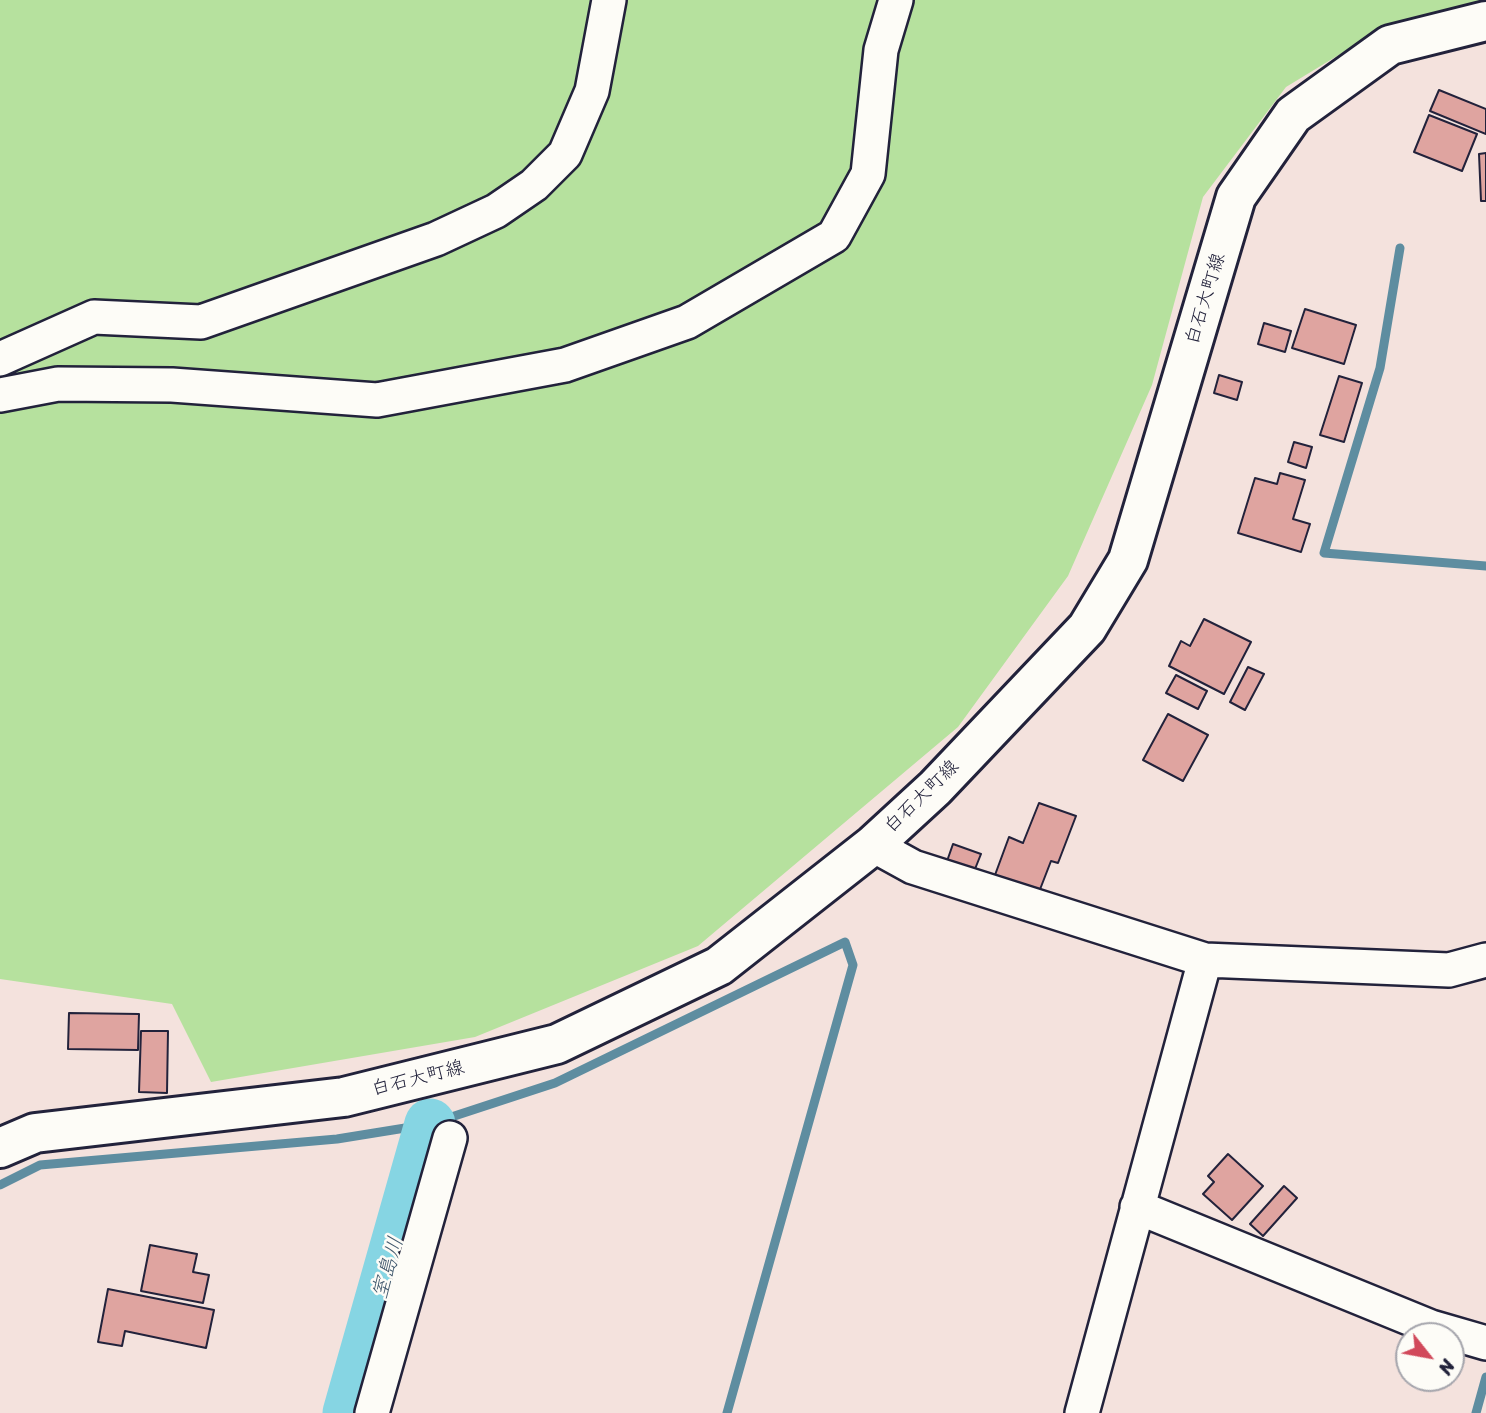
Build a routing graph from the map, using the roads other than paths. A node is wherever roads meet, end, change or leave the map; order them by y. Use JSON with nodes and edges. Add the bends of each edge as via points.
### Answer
{"nodes":[{"id":1,"x":609,"y":0,"type":"edge"},
{"id":2,"x":896,"y":0,"type":"edge"},
{"id":3,"x":1486,"y":20,"type":"edge"},
{"id":4,"x":0,"y":359,"type":"edge"},
{"id":5,"x":0,"y":395,"type":"edge"},
{"id":6,"x":873,"y":845,"type":"junction"},
{"id":7,"x":1205,"y":960,"type":"junction"},
{"id":8,"x":1486,"y":960,"type":"edge"},
{"id":9,"x":450,"y":1138,"type":"dead end"},
{"id":10,"x":0,"y":1148,"type":"edge"},
{"id":11,"x":1137,"y":1208,"type":"junction"},
{"id":12,"x":1482,"y":1342,"type":"edge"},
{"id":13,"x":372,"y":1413,"type":"edge"},
{"id":14,"x":1082,"y":1413,"type":"edge"}],
"edges":[{"from":1,"to":4,"type":"street","via":[[592,91],[565,153],[534,185],[496,211],[436,239],[201,321],[94,317]]},
{"from":2,"to":5,"type":"street","via":[[881,50],[868,174],[834,236],[687,322],[565,365],[377,400],[172,386],[58,384]]},
{"from":3,"to":6,"type":"main road","name":"白石大町線","via":[[1390,46],[1293,115],[1236,197],[1128,560],[1087,628],[935,788]]},
{"from":6,"to":7,"type":"street","via":[[913,867]]},
{"from":6,"to":10,"type":"main road","name":"白石大町線","via":[[719,966],[557,1044],[344,1097],[35,1133]]},
{"from":7,"to":8,"type":"street","via":[[1449,970]]},
{"from":7,"to":11,"type":"street"},
{"from":9,"to":13,"type":"street"},
{"from":11,"to":12,"type":"street","via":[[1430,1327]]},
{"from":11,"to":14,"type":"street"}]}
